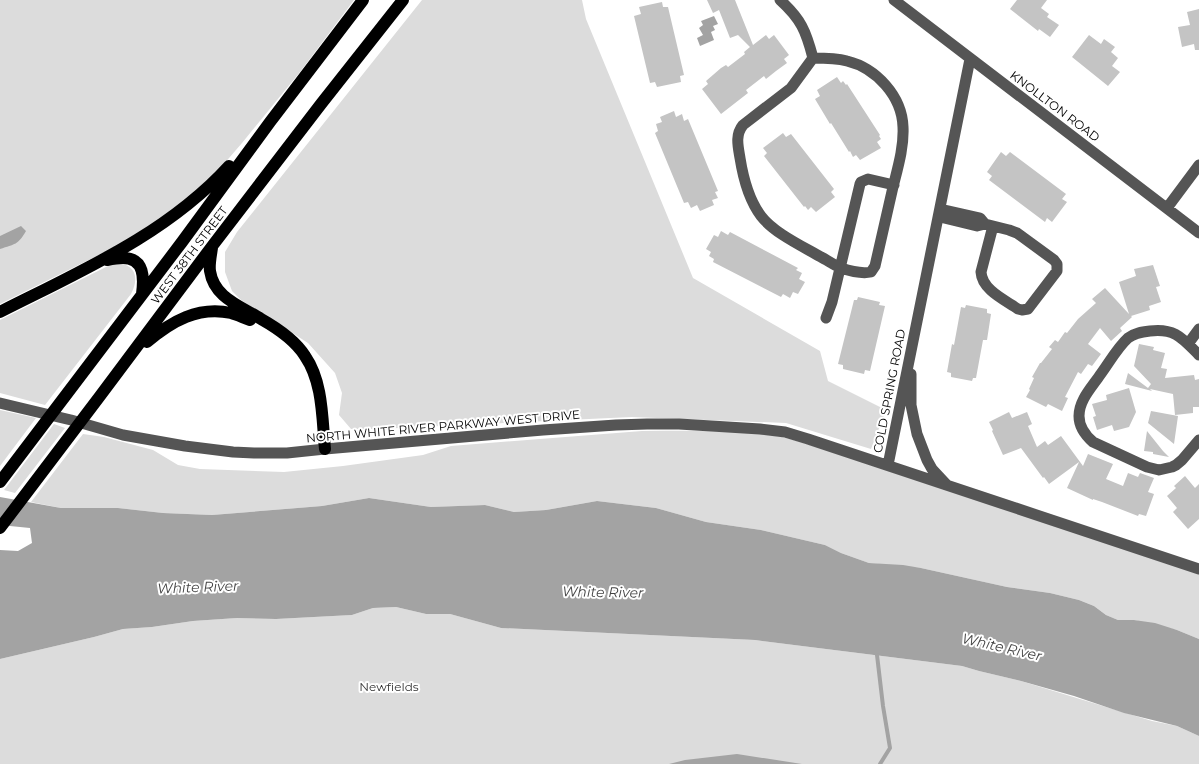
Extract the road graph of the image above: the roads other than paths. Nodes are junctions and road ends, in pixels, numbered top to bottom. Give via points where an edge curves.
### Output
1 (363, 0) edge
2 (403, 0) edge
3 (780, 0) edge
4 (895, 0) edge
5 (813, 58) junction
6 (970, 58) junction
7 (270, 122) junction
8 (1199, 165) edge
9 (894, 185) junction
10 (1166, 208) junction
11 (939, 213) junction
12 (989, 225) junction
13 (1199, 233) edge
14 (213, 246) junction
15 (102, 261) junction
16 (840, 267) junction
17 (142, 294) junction
18 (0, 312) edge
19 (826, 318) dead end
20 (1199, 329) edge
21 (288, 337) junction
22 (1188, 344) junction
23 (910, 353) junction
24 (132, 354) junction
25 (1199, 355) edge
26 (0, 403) edge
27 (1199, 440) edge
28 (325, 449) junction
29 (888, 465) junction
30 (0, 482) edge
31 (946, 485) junction
32 (0, 528) edge
33 (1199, 569) edge

1 - 7 main road, WEST 38TH STREET
2 - 14 main road, WEST 38TH STREET
3 - 5 street via 802,25
4 - 6 street, KNOLLTON ROAD
5 - 9 street via 839,59 862,66 892,94 903,128
5 - 16 street via 791,88 743,125 737,139 745,182 762,217 789,239
6 - 10 street, KNOLLTON ROAD
6 - 11 street, COLD SPRING ROAD
7 - 15 main road via 220,177 199,195 176,214
7 - 17 main road, WEST 38TH STREET
8 - 10 street
9 - 16 street via 868,180 861,182
9 - 16 street via 874,269 866,273
10 - 13 street, KNOLLTON ROAD
11 - 12 street via 980,218
11 - 23 street, COLD SPRING ROAD
12 - 12 street via 1022,236 1057,264 1057,271 1028,309 1018,309 987,287 982,278
14 - 21 main road via 209,270 216,288 236,305
14 - 24 main road, WEST 38TH STREET
15 - 17 main road via 124,258 135,262 143,274
15 - 18 main road
16 - 19 street
17 - 30 main road, WEST 38TH STREET
20 - 22 street
21 - 24 main road via 231,314 201,313 168,325
21 - 28 main road via 305,356 316,379
22 - 25 street
22 - 27 street via 1166,330 1133,335 1123,343 1084,398 1079,417 1086,436 1096,444 1151,469 1172,468
23 - 29 street, COLD SPRING ROAD
23 - 31 street via 911,405 917,434 929,464
24 - 32 main road, WEST 38TH STREET
26 - 28 street, NORTH WHITE RIVER PARKWAY WEST DRIVE via 123,435 185,446 254,453
28 - 29 street, NORTH WHITE RIVER PARKWAY WEST DRIVE via 598,426 678,424 785,432
29 - 31 street, COLD SPRING ROAD
31 - 33 street, COLD SPRING ROAD

